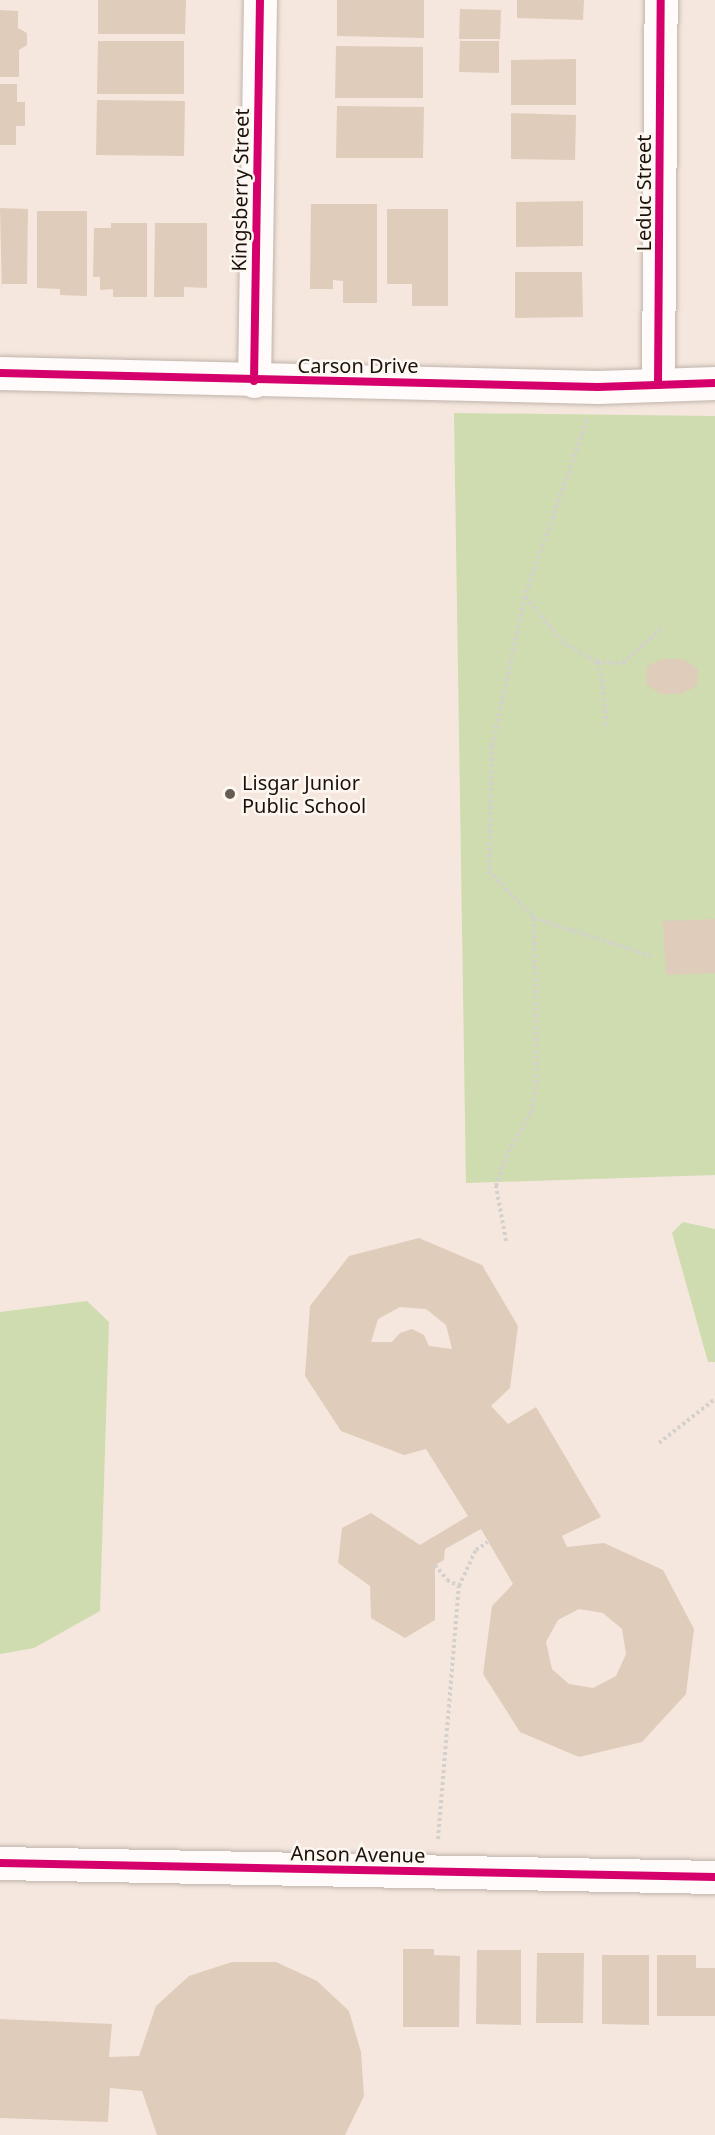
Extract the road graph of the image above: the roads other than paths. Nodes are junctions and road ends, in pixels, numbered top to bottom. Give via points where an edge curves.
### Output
1 (260, 0) edge
2 (661, 0) edge
3 (0, 373) edge
4 (254, 381) junction
5 (715, 383) edge
6 (658, 386) junction
7 (0, 1863) edge
8 (715, 1877) edge

1 - 4 street, Kingsberry Street
2 - 6 street, Leduc Street
3 - 4 street, Carson Drive
4 - 6 street, Carson Drive
5 - 6 street, Carson Drive
7 - 8 street, Anson Avenue

